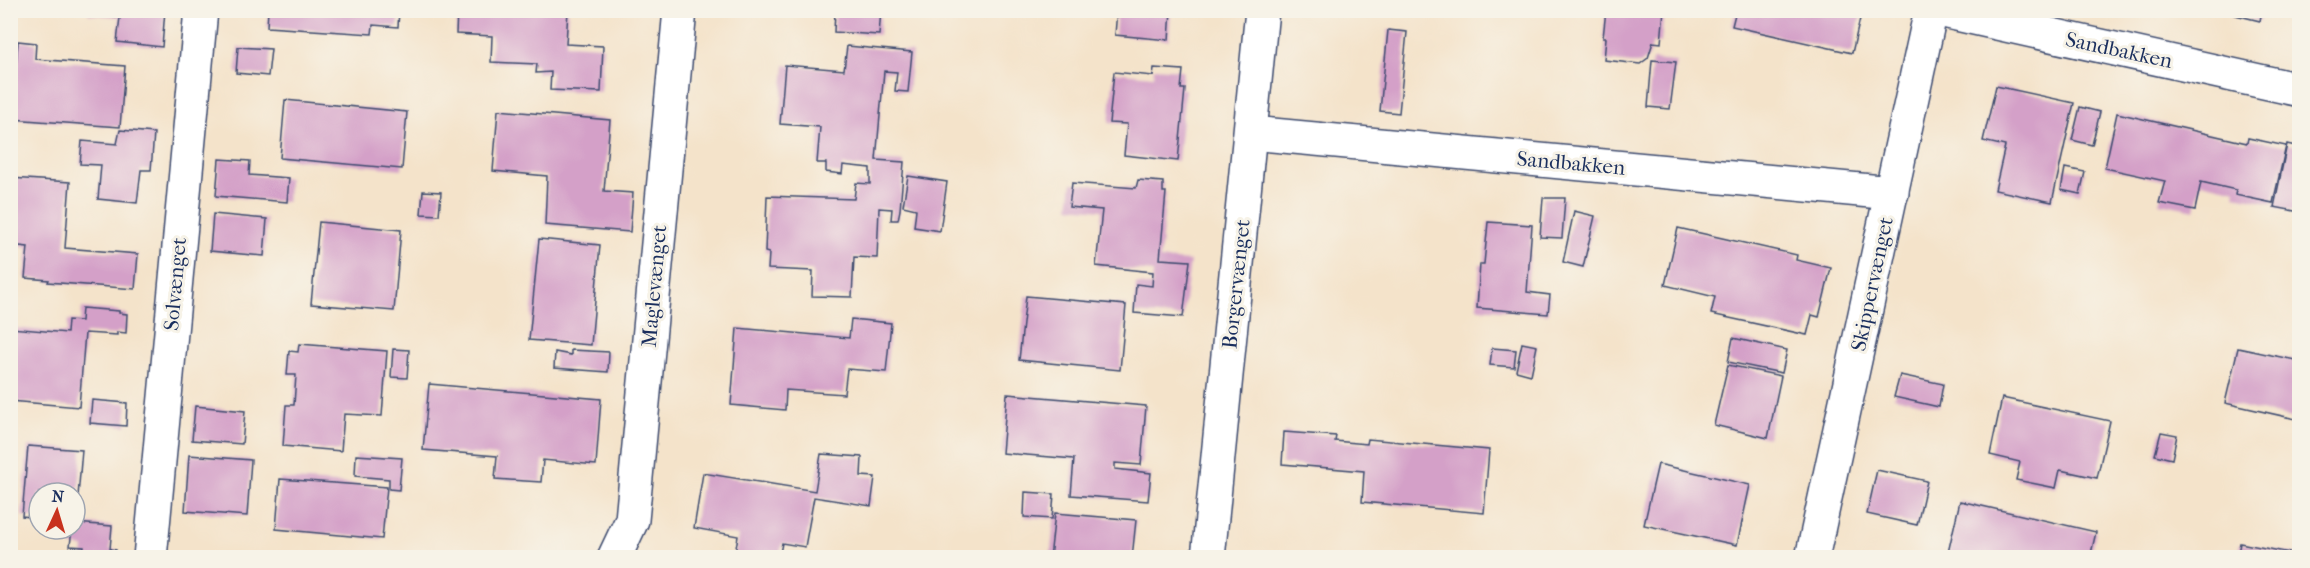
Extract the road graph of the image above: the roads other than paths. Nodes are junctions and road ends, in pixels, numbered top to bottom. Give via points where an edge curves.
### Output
1 (201, 10) edge
2 (680, 10) edge
3 (1262, 10) edge
4 (1931, 10) edge
5 (1938, 10) edge
6 (2300, 90) edge
7 (1251, 133) junction
8 (1892, 193) junction
9 (150, 558) edge
10 (614, 558) edge
11 (1208, 558) edge
12 (1812, 558) edge

1 - 9 street, Solvænget
2 - 10 street, Maglevænget via 632,520
3 - 7 street, Borgervænget
4 - 8 street, Skippervænget
5 - 6 street, Sandbakken
7 - 8 street, Sandbakken
7 - 11 street, Borgervænget
8 - 12 street, Skippervænget

